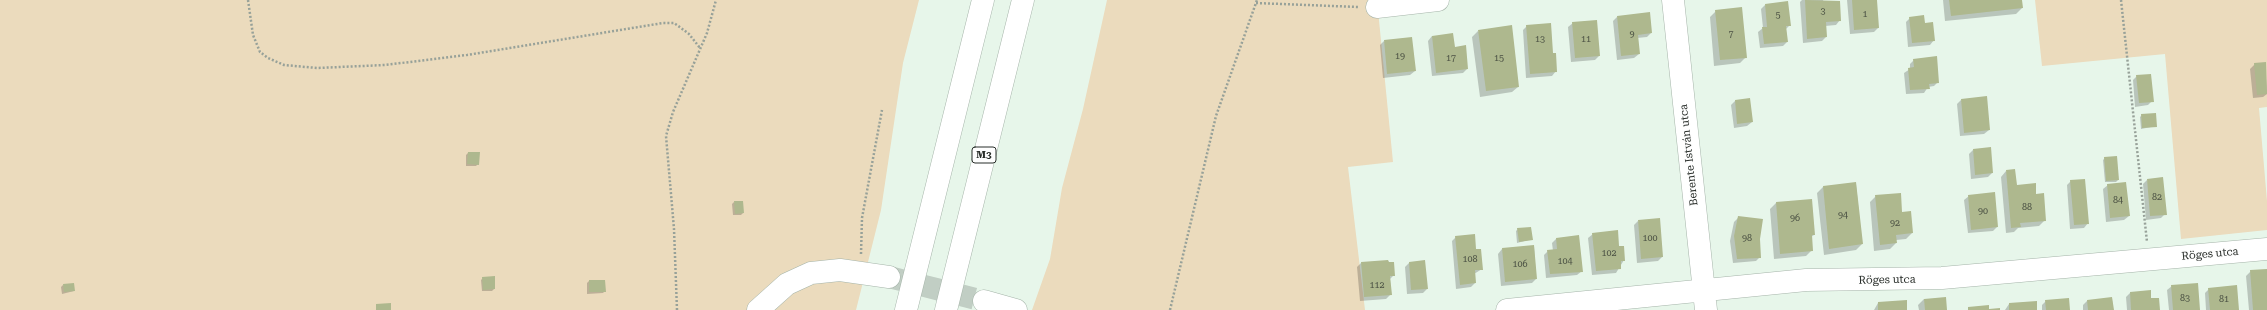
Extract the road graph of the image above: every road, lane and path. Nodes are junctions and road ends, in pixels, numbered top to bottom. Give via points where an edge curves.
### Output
1 (248, 0) edge
2 (716, 0) edge
3 (983, 0) edge
4 (1023, 0) edge
5 (1438, 0) edge
6 (1673, 0) edge
7 (2121, 0) edge
8 (1257, 1) edge
9 (1377, 6) joint
10 (700, 48) junction
11 (882, 110) dead end
12 (2267, 249) edge
13 (2149, 260) junction
14 (860, 272) junction
15 (889, 277) tunnel mouth
16 (1705, 300) edge
17 (984, 301) tunnel mouth
18 (677, 310) edge
19 (758, 310) edge
20 (906, 310) edge
21 (946, 310) edge
22 (1016, 310) edge
23 (1170, 310) edge
24 (1507, 310) edge

1 - 10 path via 253,35 260,52 284,65 318,68 385,65 467,55 663,23 674,23 690,34
2 - 10 path
3 - 20 main road
4 - 21 main road, M3
5 - 9 main road
6 - 16 main road, Berente István utca
7 - 13 path
8 - 9 path via 1314,6
8 - 23 path via 1214,122
10 - 18 path via 673,112 666,136 674,228
11 - 14 path via 862,218
12 - 13 main road, Röges utca
13 - 16 main road, Röges utca via 1942,278 1806,280
14 - 15 main road
14 - 19 main road via 840,270 811,273 787,284
16 - 24 main road, Röges utca
17 - 22 main road

